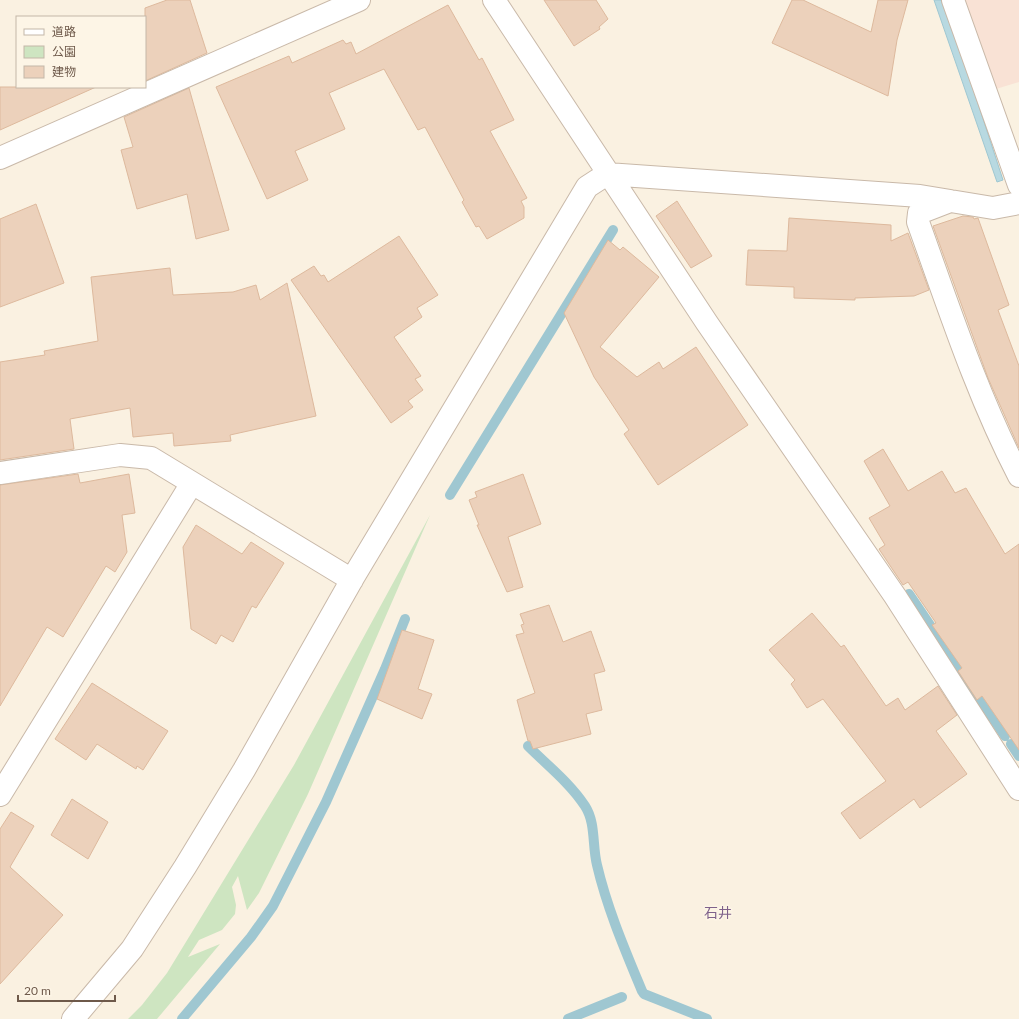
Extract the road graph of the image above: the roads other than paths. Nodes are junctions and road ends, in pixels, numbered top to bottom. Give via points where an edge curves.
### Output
1 (359, 0) edge
2 (494, 0) edge
3 (953, 0) edge
4 (0, 158) edge
5 (607, 174) junction
6 (1019, 185) edge
7 (950, 201) junction
8 (1019, 203) edge
9 (0, 473) edge
10 (1019, 476) edge
11 (192, 483) junction
12 (352, 580) junction
13 (1019, 788) edge
14 (0, 795) edge
15 (73, 1019) edge

1 - 4 street
2 - 5 street
3 - 6 street
5 - 7 street via 920,196
5 - 12 street via 587,187
5 - 13 street via 895,596
7 - 8 street via 993,208
7 - 10 street via 919,213 918,222 993,423
9 - 11 street via 120,455 151,458
11 - 12 street
11 - 14 street
12 - 15 street via 244,770 185,867 132,949

